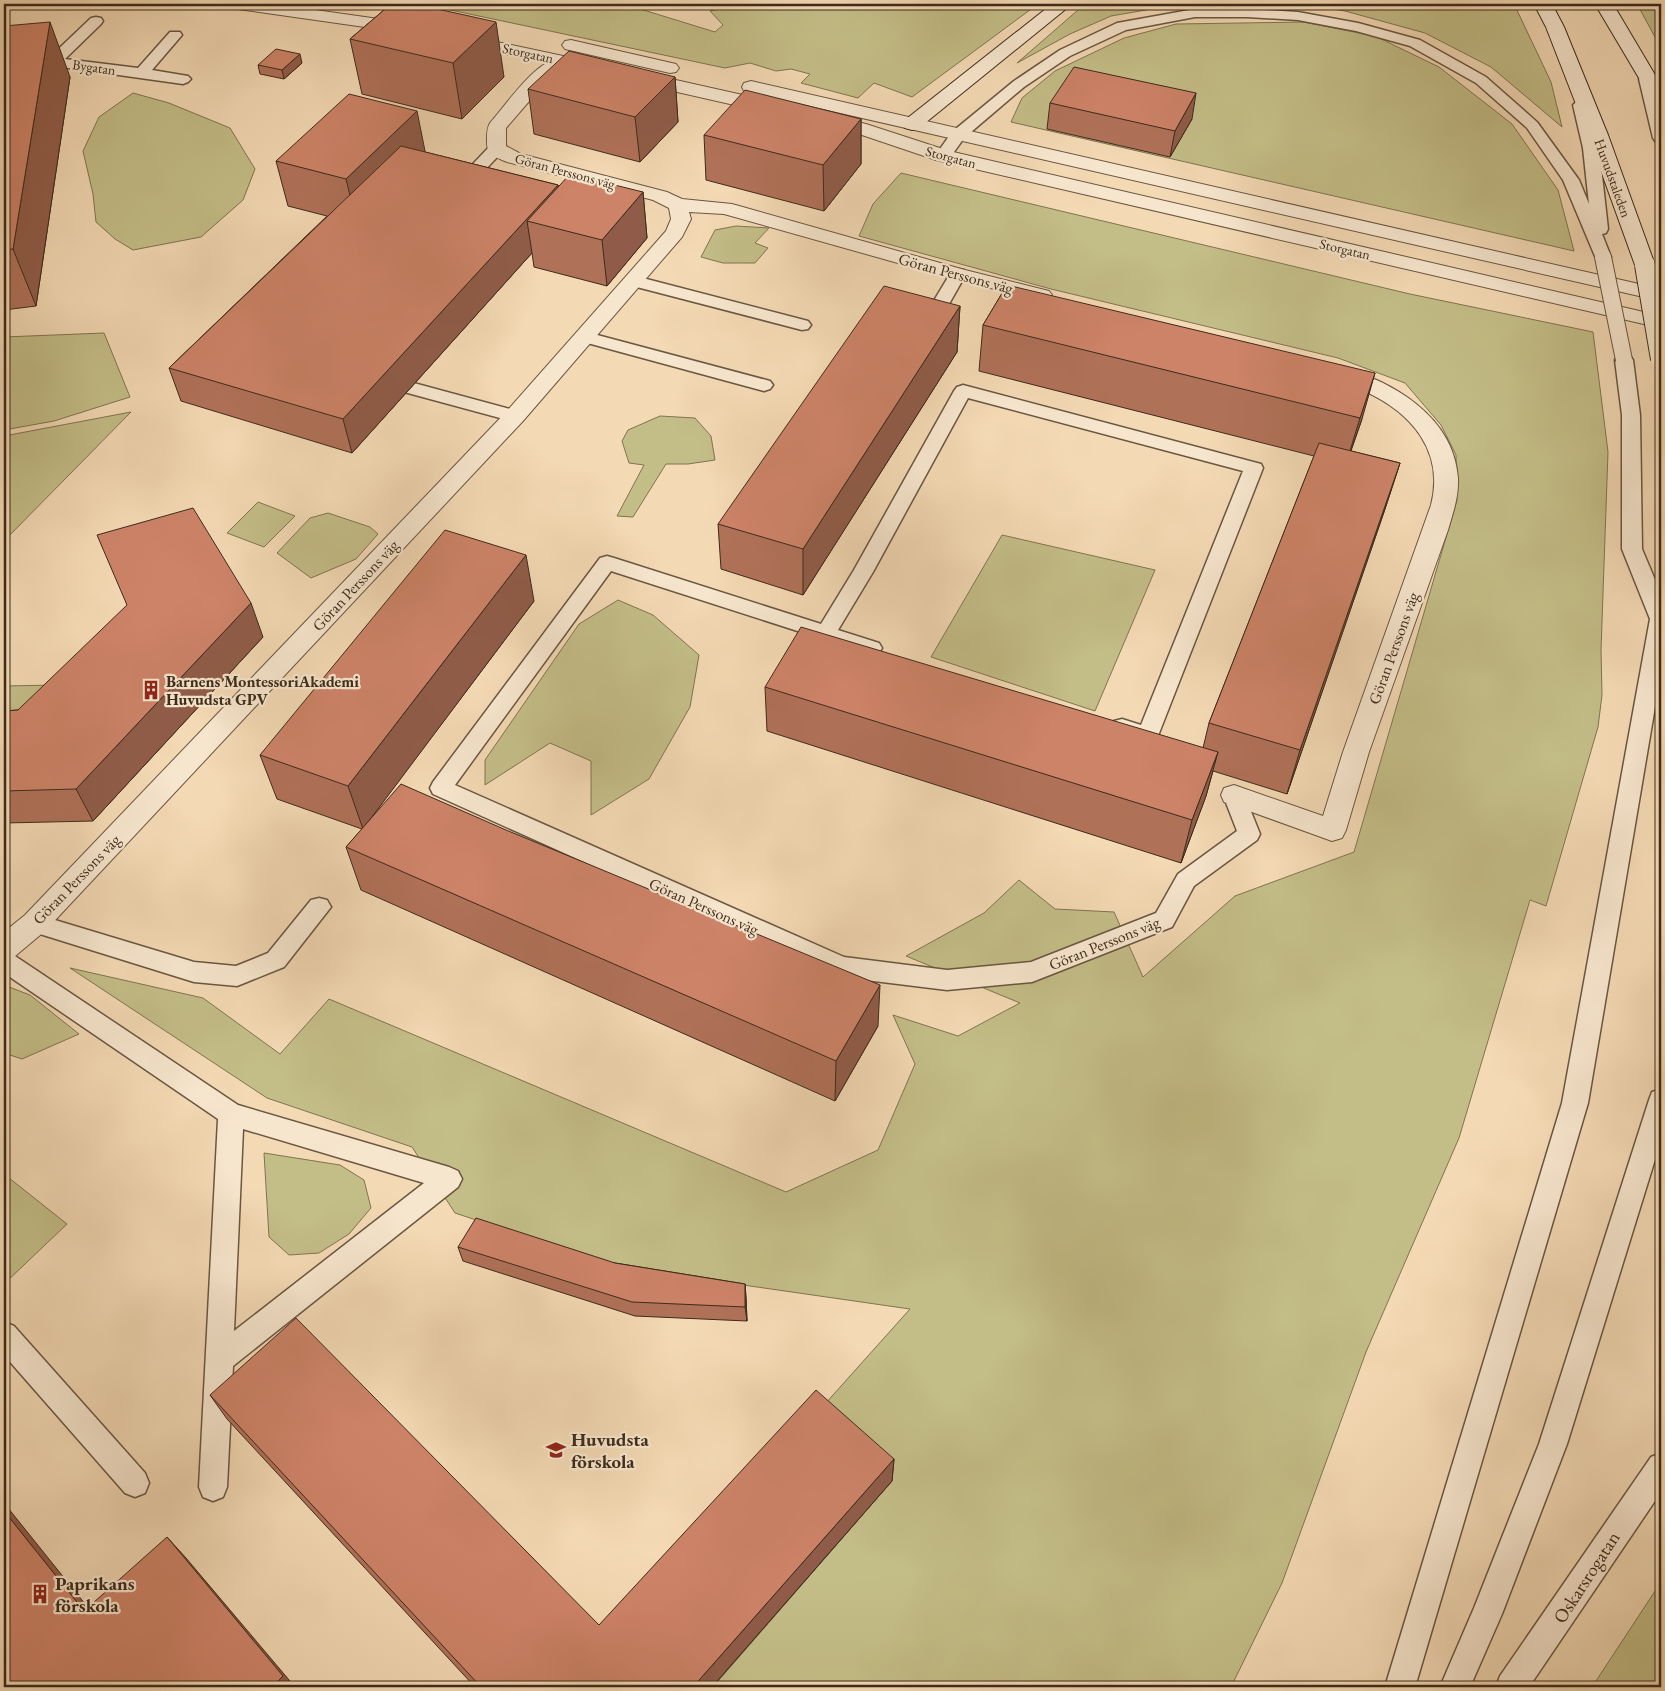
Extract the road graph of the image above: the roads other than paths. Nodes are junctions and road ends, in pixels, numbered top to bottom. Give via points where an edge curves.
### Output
1 (238, 4) edge
2 (354, 4) edge
3 (1063, 4) edge
4 (1543, 4) edge
5 (1604, 4) edge
6 (96, 21) dead end
7 (461, 22) edge
8 (175, 35) dead end
9 (441, 35) edge
10 (568, 53) junction
11 (4, 55) edge
12 (53, 62) junction
13 (141, 74) junction
14 (1575, 78) junction
15 (183, 79) dead end
16 (1647, 79) junction
17 (1661, 100) edge
18 (912, 124) junction
19 (958, 135) junction
20 (1661, 138) edge
21 (496, 149) junction
22 (943, 156) junction
23 (455, 191) edge
24 (678, 205) junction
25 (1603, 257) junction
26 (958, 274) junction
27 (635, 281) junction
28 (1661, 295) edge
29 (1062, 300) edge
30 (1661, 322) edge
31 (802, 325) dead end
32 (926, 330) edge
33 (586, 337) junction
34 (1661, 359) edge
35 (1321, 368) edge
36 (764, 385) dead end
37 (410, 388) edge
38 (515, 416) junction
39 (1660, 610) edge
40 (825, 634) junction
41 (892, 654) edge
42 (1101, 720) edge
43 (1234, 796) joint
44 (319, 907) dead end
45 (35, 923) junction
46 (4, 949) edge
47 (4, 961) edge
48 (1661, 1100) edge
49 (231, 1114) junction
50 (4, 1335) edge
51 (220, 1359) junction
52 (1661, 1467) edge
53 (135, 1483) dead end
54 (214, 1487) dead end
55 (1400, 1687) edge
56 (1455, 1687) edge
57 (1511, 1687) edge

1 - 2 street via 384,24 423,23
3 - 18 street
4 - 14 street, Huvudstaleden
5 - 16 street
6 - 12 lane
7 - 10 street, Storgatan
8 - 13 lane
9 - 10 street, Storgatan
10 - 18 street, Storgatan
10 - 21 street, Göran Perssons väg via 538,80 497,127
10 - 22 street, Storgatan via 859,128
11 - 12 lane, Bygatan
12 - 13 lane, Bygatan
13 - 15 lane, Bygatan
14 - 25 lane via 1591,148
14 - 34 street, Huvudstaleden, bridge via 1645,265
16 - 17 street
16 - 20 lane
18 - 19 street, Storgatan
19 - 22 lane
19 - 25 lane via 1007,93 1065,53 1122,26 1195,13 1298,16 1349,25 1415,43 1481,80 1532,125 1571,180
19 - 28 street, Storgatan
21 - 23 lane
21 - 24 street, Göran Perssons väg via 514,158 660,196
22 - 30 street, Storgatan
24 - 26 street, Göran Perssons väg via 725,208
24 - 27 street, Göran Perssons väg via 681,219 675,234
25 - 39 lane, bridge via 1624,360 1631,416 1632,549
26 - 29 street, Göran Perssons väg
26 - 32 lane
27 - 31 lane
27 - 33 street, Göran Perssons väg
33 - 36 lane
33 - 38 street, Göran Perssons väg
35 - 43 street, Göran Perssons väg via 1380,390 1413,412 1434,436 1446,463 1446,496 1332,830
37 - 38 lane
38 - 45 street, Göran Perssons väg
39 - 55 lane via 1574,1103
40 - 41 lane, Göran Perssons väg
40 - 42 lane via 962,391 1254,468 1148,735
40 - 43 lane, Göran Perssons väg via 607,563 441,788 841,967 948,980 1032,972 1164,920 1186,880 1249,834
44 - 45 lane via 276,960 237,976 194,972
45 - 46 street, Göran Perssons väg
47 - 49 lane
48 - 56 lane via 1553,1444
49 - 51 lane
49 - 51 lane via 449,1180
50 - 53 lane
51 - 54 lane
52 - 57 lane, Oskarsrogatan

